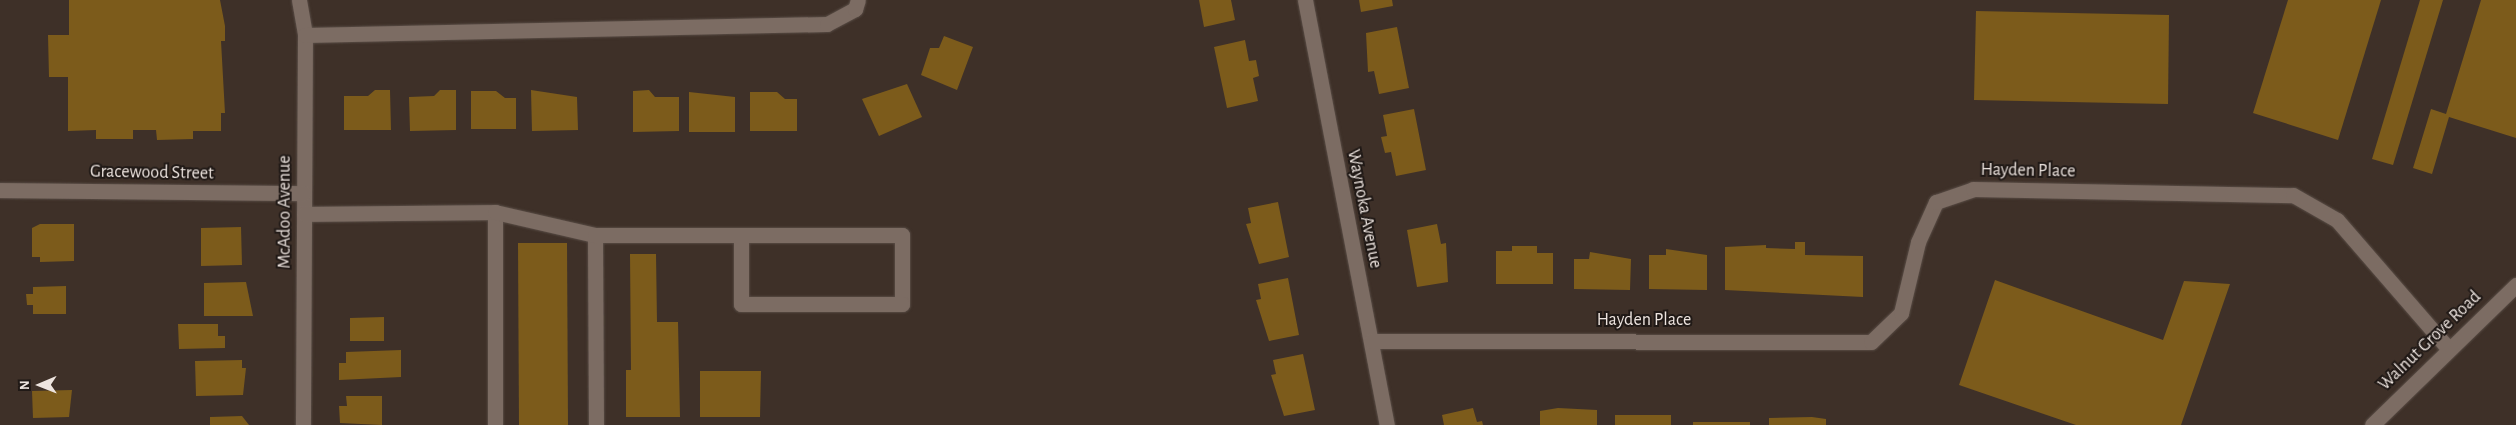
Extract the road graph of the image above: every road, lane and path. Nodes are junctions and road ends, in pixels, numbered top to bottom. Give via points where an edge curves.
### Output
1 (299, 0) edge
2 (1305, 0) edge
3 (857, 5) edge
4 (305, 35) junction
5 (0, 190) edge
6 (304, 193) junction
7 (496, 212) junction
8 (304, 214) junction
9 (595, 235) junction
10 (740, 237) junction
11 (2516, 285) edge
12 (1371, 341) junction
13 (2447, 347) junction
14 (303, 425) edge
15 (495, 425) edge
16 (596, 425) edge
17 (1387, 425) edge
18 (2372, 425) edge

1 - 4 street, McAdoo Avenue
2 - 12 street, Waynoka Avenue
3 - 4 street via 826,24
4 - 6 street, McAdoo Avenue
5 - 6 street, Gracewood Street
6 - 8 street, McAdoo Avenue
7 - 8 street
7 - 9 street
7 - 15 street
8 - 14 street, McAdoo Avenue
9 - 10 street
9 - 16 street
10 - 10 street via 741,304 902,304 902,235
11 - 13 street, Walnut Grove Road
12 - 13 street, Hayden Place via 1871,342 1901,313 1918,242 1936,202 1973,188 2294,195 2337,220
12 - 17 street, Waynoka Avenue
13 - 18 street, Walnut Grove Road

